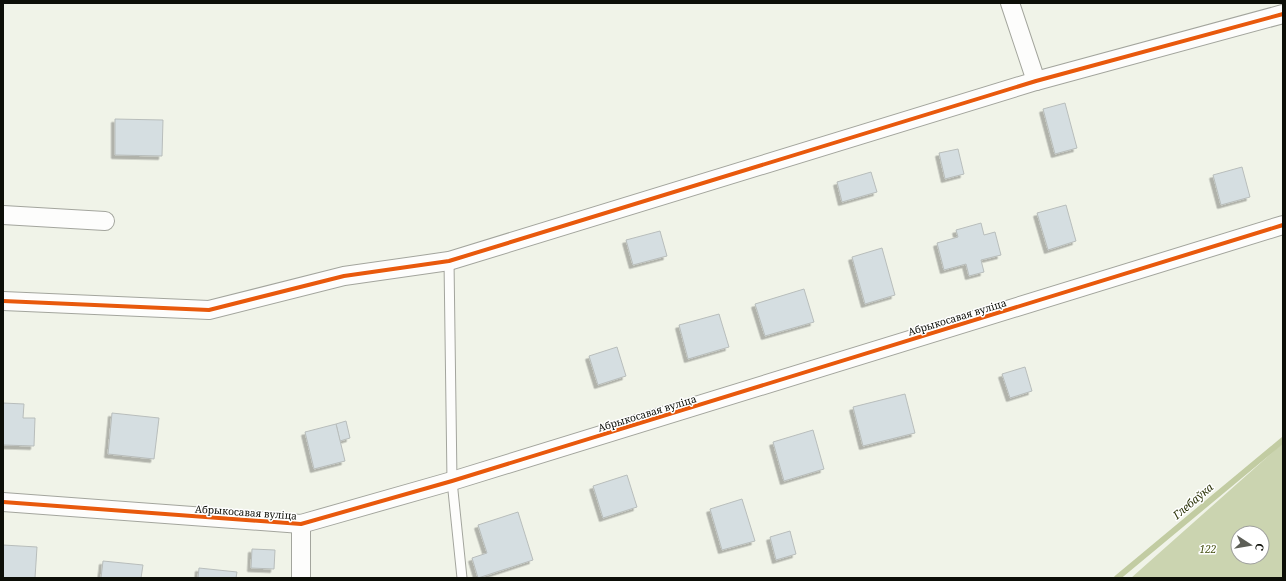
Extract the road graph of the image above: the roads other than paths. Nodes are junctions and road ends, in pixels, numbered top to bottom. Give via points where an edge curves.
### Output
1 (1010, 3) edge
2 (1283, 14) edge
3 (1036, 81) junction
4 (3, 215) edge
5 (105, 221) dead end
6 (1283, 225) edge
7 (449, 261) junction
8 (3, 301) edge
9 (452, 481) junction
10 (3, 502) edge
11 (301, 524) junction
12 (301, 578) edge
13 (462, 578) edge

1 - 3 street
2 - 3 street
3 - 7 street
4 - 5 street
6 - 9 street, Абрыкосавая вуліца
7 - 8 street via 344,276 209,310
7 - 9 lane
9 - 11 street, Абрыкосавая вуліца
9 - 13 lane
10 - 11 street, Абрыкосавая вуліца
11 - 12 street

